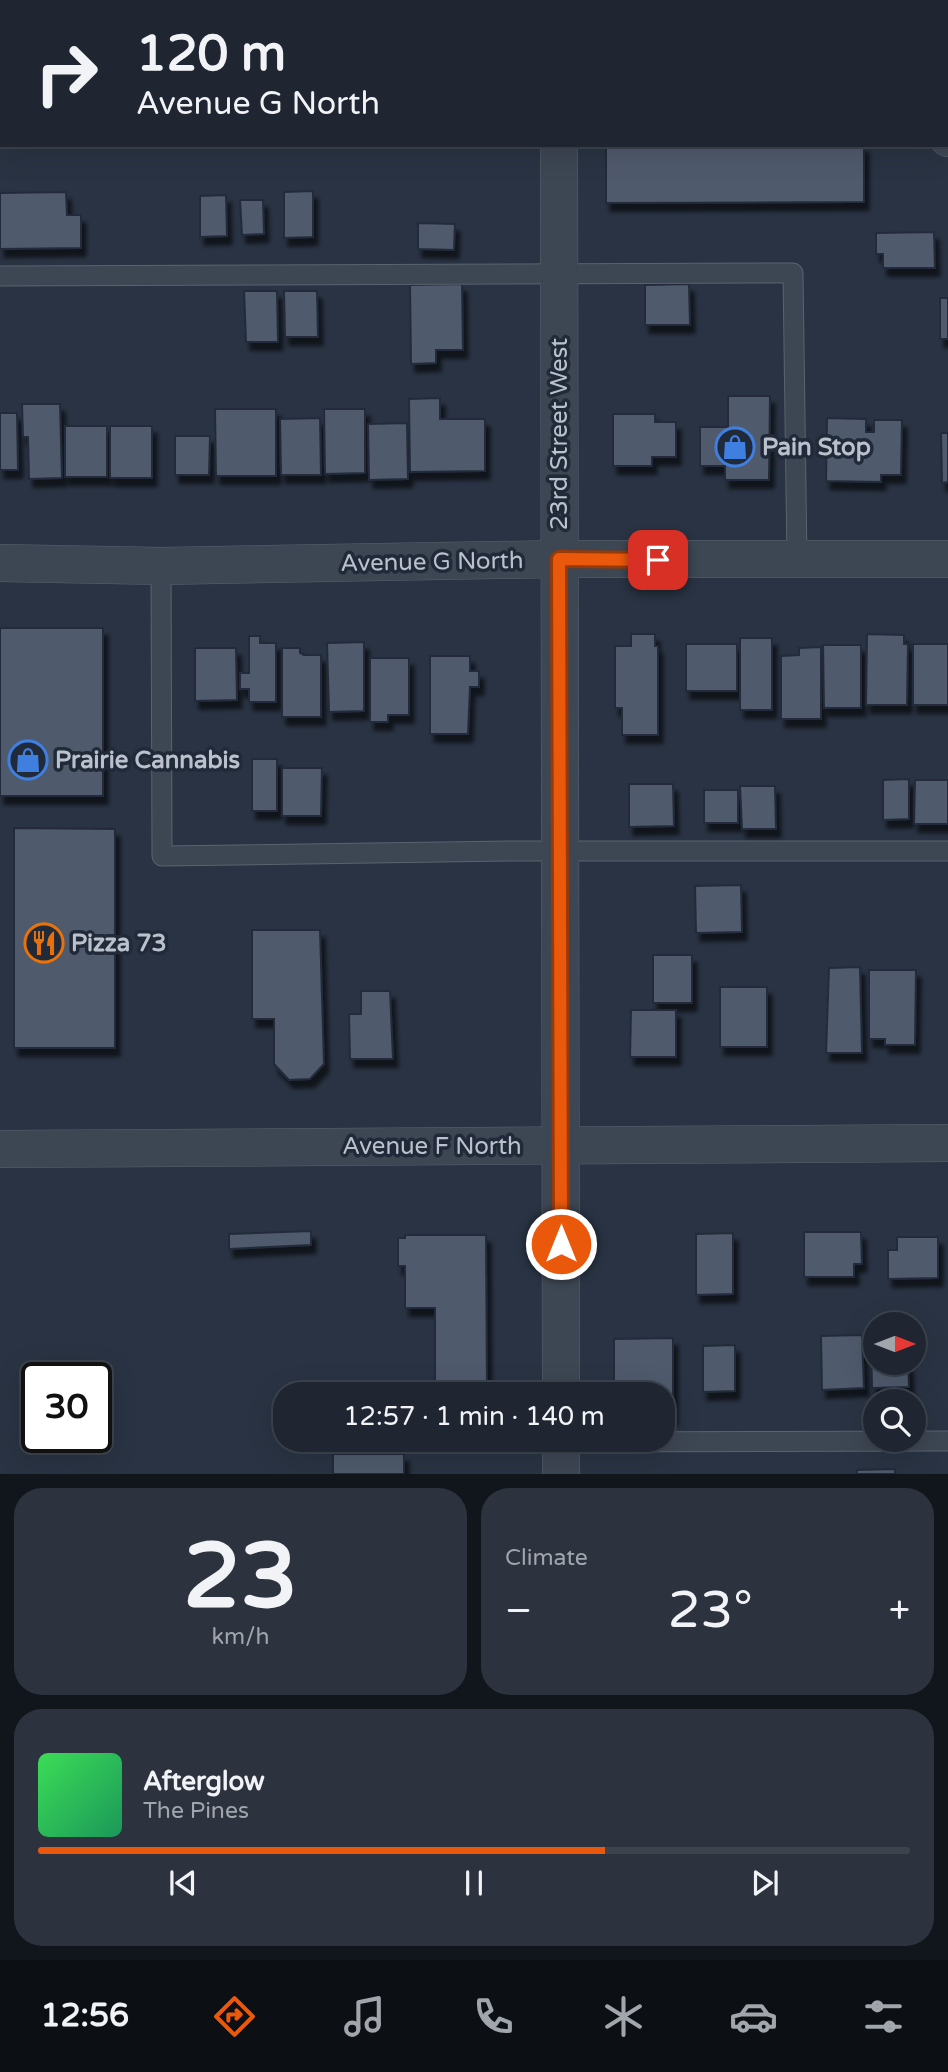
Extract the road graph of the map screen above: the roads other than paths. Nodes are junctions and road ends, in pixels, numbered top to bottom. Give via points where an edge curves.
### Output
1 (559, 147) edge
2 (559, 274) junction
3 (0, 276) edge
4 (559, 559) junction
5 (948, 559) edge
6 (797, 561) junction
7 (0, 563) edge
8 (161, 566) junction
9 (948, 851) edge
10 (560, 852) junction
11 (948, 1143) edge
12 (560, 1144) junction
13 (0, 1149) edge
14 (561, 1382) edge
15 (948, 1441) edge
16 (675, 1449) edge

1 - 2 street, 23rd Street West
2 - 3 lane
2 - 4 street, 23rd Street West
2 - 6 lane via 793,273
4 - 6 street, Avenue G North
4 - 8 street, Avenue G North
4 - 10 street, 23rd Street West
5 - 6 street, Avenue G North
7 - 8 street, Avenue G North
8 - 10 lane via 162,856
9 - 10 lane
10 - 12 street, 23rd Street West
11 - 12 street, Avenue F North
12 - 13 street, Avenue F North
12 - 14 street, 23rd Street West
15 - 16 lane

